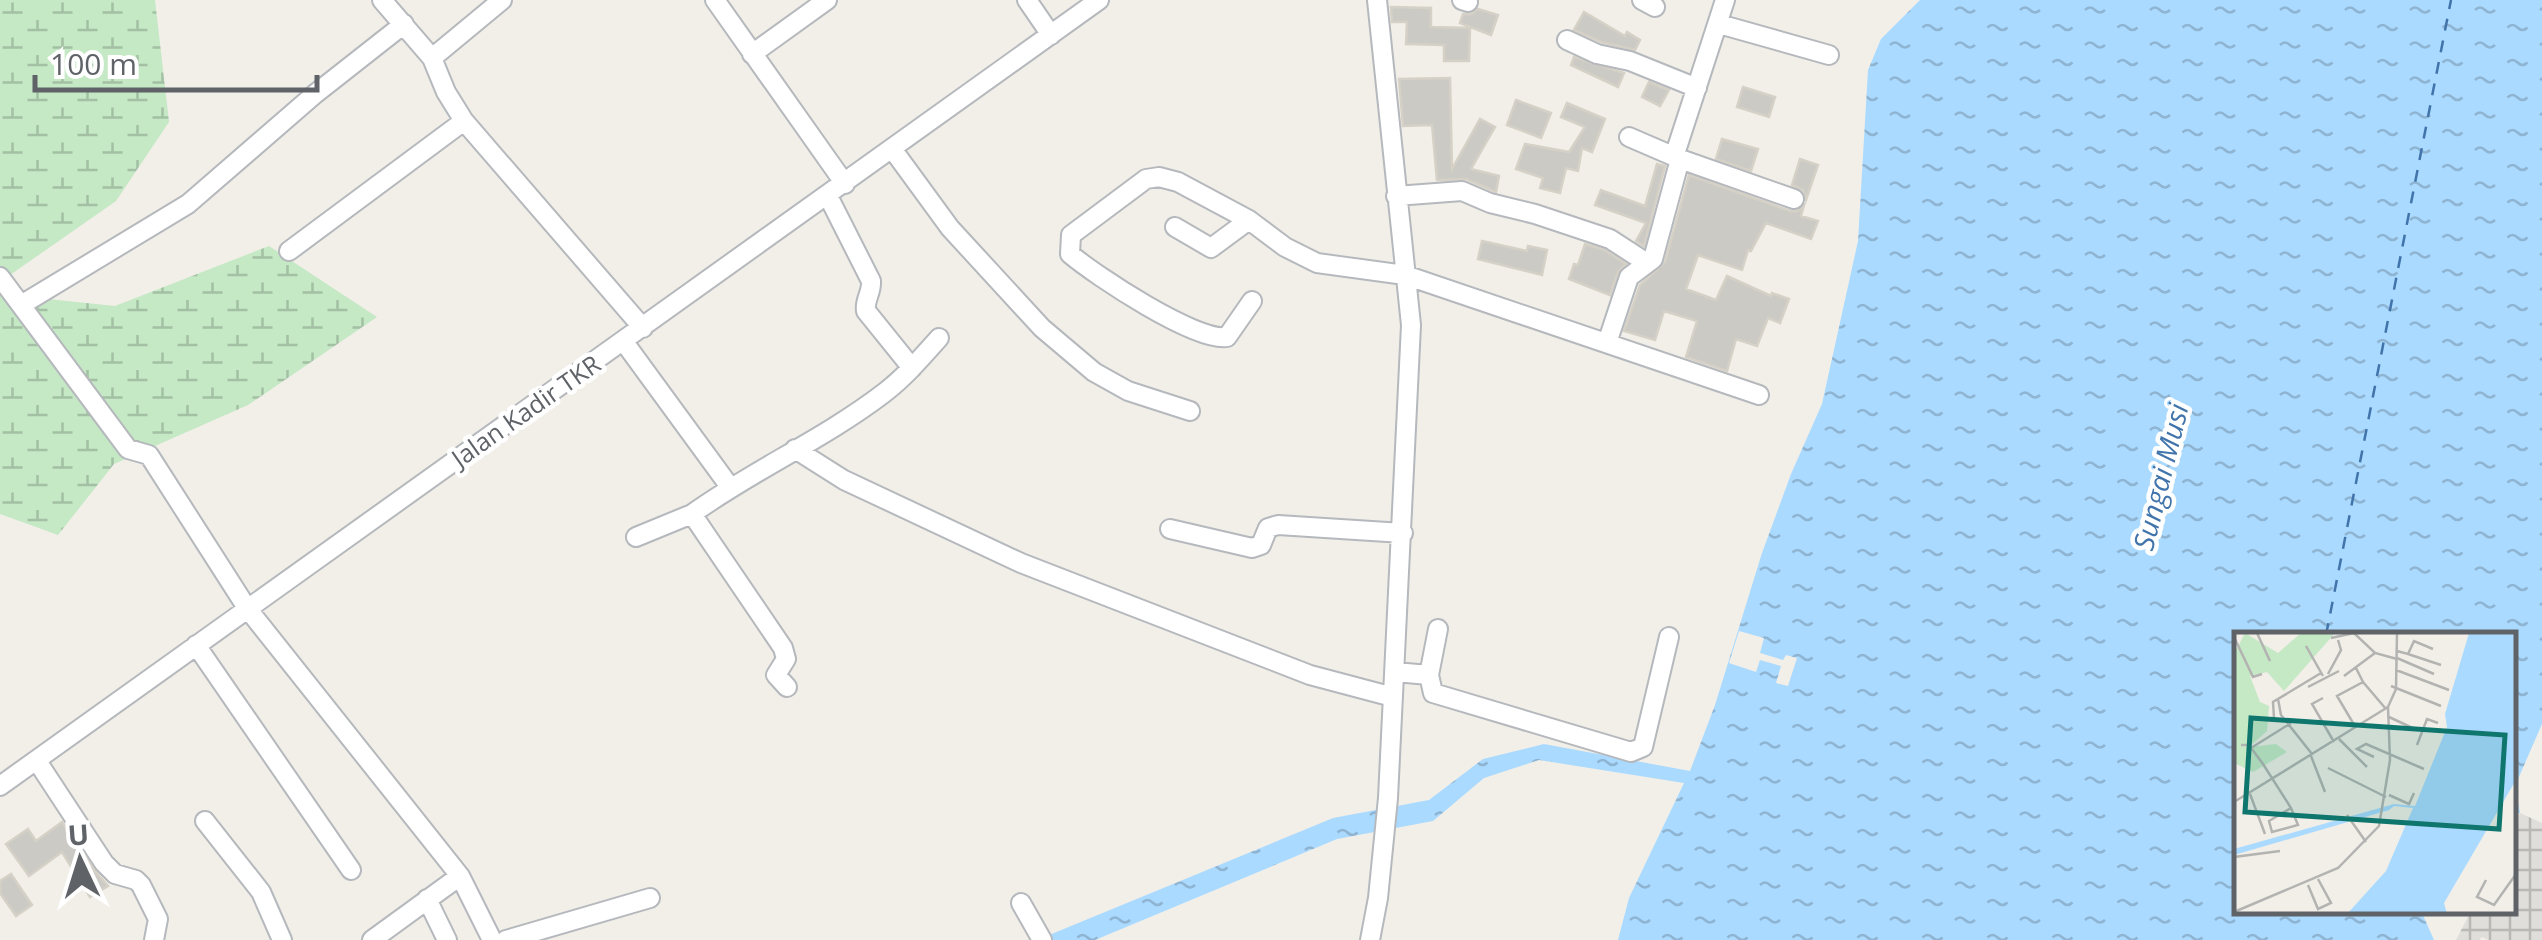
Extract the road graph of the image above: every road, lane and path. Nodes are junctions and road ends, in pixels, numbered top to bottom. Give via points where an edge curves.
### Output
1 (382, 0) edge
2 (502, 0) edge
3 (715, 0) edge
4 (827, 0) edge
5 (1026, 0) edge
6 (1099, 0) edge
7 (1378, 0) edge
8 (1725, 0) edge
9 (404, 24) junction
10 (1719, 24) junction
11 (1050, 34) junction
12 (1567, 40) dead end
13 (752, 54) junction
14 (1829, 55) dead end
15 (432, 58) junction
16 (1697, 88) junction
17 (464, 121) junction
18 (1629, 138) dead end
19 (894, 150) junction
20 (1677, 158) junction
21 (845, 184) junction
22 (828, 196) junction
23 (1396, 196) junction
24 (1794, 199) dead end
25 (1250, 220) junction
26 (1175, 227) dead end
27 (289, 251) dead end
28 (1648, 263) junction
29 (1405, 275) junction
30 (0, 278) edge
31 (1252, 301) dead end
32 (22, 306) junction
33 (643, 328) junction
34 (938, 338) dead end
35 (624, 342) junction
36 (1607, 343) junction
37 (912, 368) junction
38 (1760, 395) dead end
39 (1190, 410) dead end
40 (795, 449) junction
41 (730, 487) junction
42 (692, 514) junction
43 (1170, 528) dead end
44 (1402, 533) junction
45 (636, 538) dead end
46 (247, 608) junction
47 (1438, 630) dead end
48 (1669, 637) dead end
49 (196, 645) junction
50 (1395, 672) junction
51 (1429, 675) junction
52 (787, 687) dead end
53 (1393, 697) junction
54 (37, 761) junction
55 (0, 786) edge
56 (206, 820) dead end
57 (351, 870) dead end
58 (460, 876) junction
59 (650, 898) dead end
60 (427, 899) junction
61 (1022, 904) dead end
62 (1040, 936) edge
63 (154, 940) edge
64 (282, 940) edge
65 (372, 940) edge
66 (447, 940) edge
67 (492, 940) edge
68 (506, 940) edge
69 (1370, 940) edge

1 - 9 street
2 - 15 street
3 - 13 street
4 - 13 street
5 - 11 street
6 - 11 street, Jalan Kadir TKR
7 - 23 street
8 - 10 street
9 - 15 street
9 - 32 street via 188,204
10 - 14 street
10 - 16 street
11 - 19 street, Jalan Kadir TKR
12 - 16 street
13 - 21 street
15 - 17 street
16 - 20 street
17 - 27 street
17 - 33 street
18 - 20 street
19 - 21 street, Jalan Kadir TKR
19 - 39 street via 950,228 1042,328 1128,391
20 - 24 street
20 - 28 street
21 - 22 street, Jalan Kadir TKR
22 - 33 street, Jalan Kadir TKR
22 - 37 street via 871,282 866,312
23 - 28 street via 1462,191 1610,240
23 - 29 street
25 - 26 street via 1210,248
25 - 29 street via 1318,263
25 - 31 street via 1178,182 1146,179 1068,244 1083,265 1157,312 1215,337 1227,337
28 - 36 street via 1629,278
29 - 36 street
29 - 44 street via 1411,326
30 - 32 street
32 - 46 street via 128,448 149,455
33 - 35 street, Jalan Kadir TKR
34 - 37 street
35 - 41 street
35 - 46 street, Jalan Kadir TKR
36 - 38 street
37 - 40 street
40 - 41 street
40 - 53 street via 844,480 1021,563 1310,675
41 - 42 street
42 - 45 street
42 - 52 street via 783,648 786,659 776,675
43 - 44 street via 1252,548 1278,525
44 - 50 street
46 - 49 street, Jalan Kadir TKR
46 - 58 street
47 - 51 street
48 - 51 street via 1643,748 1631,752 1432,693
49 - 54 street, Jalan Kadir TKR
49 - 57 street
50 - 51 street
50 - 53 street
53 - 69 street via 1384,849
54 - 55 street, Jalan Kadir TKR
54 - 63 street via 104,863 141,885 158,919
56 - 64 street via 261,892
58 - 60 street
58 - 67 street
59 - 68 street
60 - 65 street
60 - 66 street
61 - 62 street

